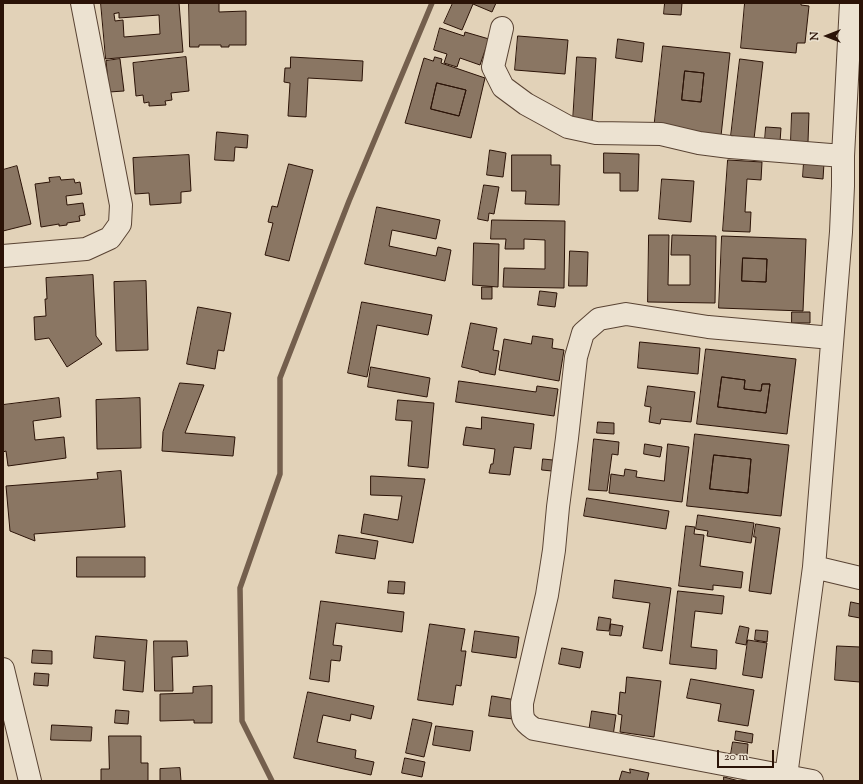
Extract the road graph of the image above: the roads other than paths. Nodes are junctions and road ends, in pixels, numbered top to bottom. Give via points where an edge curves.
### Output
1 (82, 3) edge
2 (851, 3) edge
3 (502, 28) dead end
4 (843, 156) junction
5 (851, 187) edge
6 (3, 256) edge
7 (832, 338) junction
8 (814, 567) junction
9 (860, 578) edge
10 (3, 669) edge
11 (785, 778) edge
12 (30, 781) edge
13 (812, 781) edge

1 - 6 street via 121,205 120,224 110,238 86,249
2 - 4 street
3 - 4 street via 493,67 503,87 526,104 568,127 596,133 661,134 699,144
4 - 5 street
5 - 7 street via 841,232
7 - 8 street
7 - 11 street via 708,327 626,314 599,320 583,333 576,358 547,595 522,703 522,714 526,723 534,729 678,755
8 - 9 street
8 - 11 street
10 - 12 street
11 - 13 street

